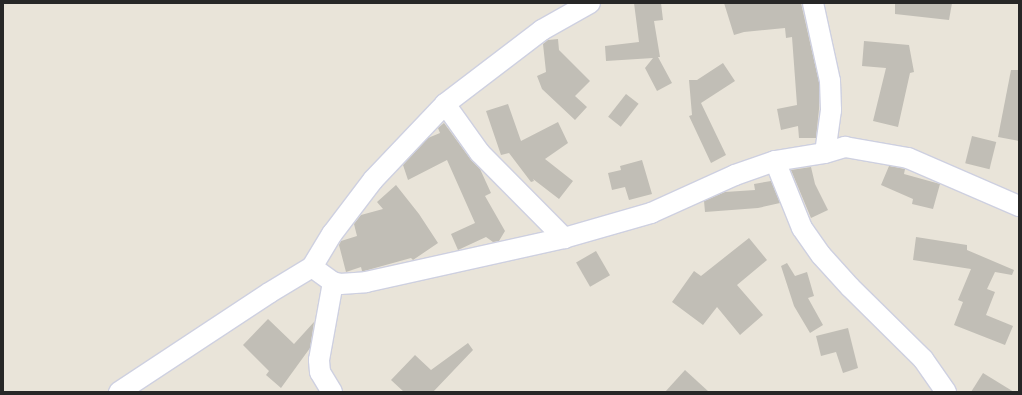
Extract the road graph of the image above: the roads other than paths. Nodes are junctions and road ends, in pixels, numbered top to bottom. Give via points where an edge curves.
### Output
1 (590, 3) edge
2 (813, 3) edge
3 (445, 104) junction
4 (825, 153) junction
5 (775, 161) junction
6 (1019, 206) edge
7 (564, 238) junction
8 (312, 267) junction
9 (333, 282) junction
10 (119, 392) edge
11 (332, 392) edge
12 (946, 392) edge

1 - 3 street via 542,30
2 - 4 street via 830,81 831,110
3 - 7 street via 480,153
3 - 8 street via 373,180 332,234
4 - 5 street
4 - 6 street via 845,146 908,158
5 - 7 street via 735,175 651,214
5 - 12 street via 802,228 821,256 923,359
7 - 9 street via 366,282
8 - 9 street
8 - 10 street
9 - 11 street via 319,360 320,372

